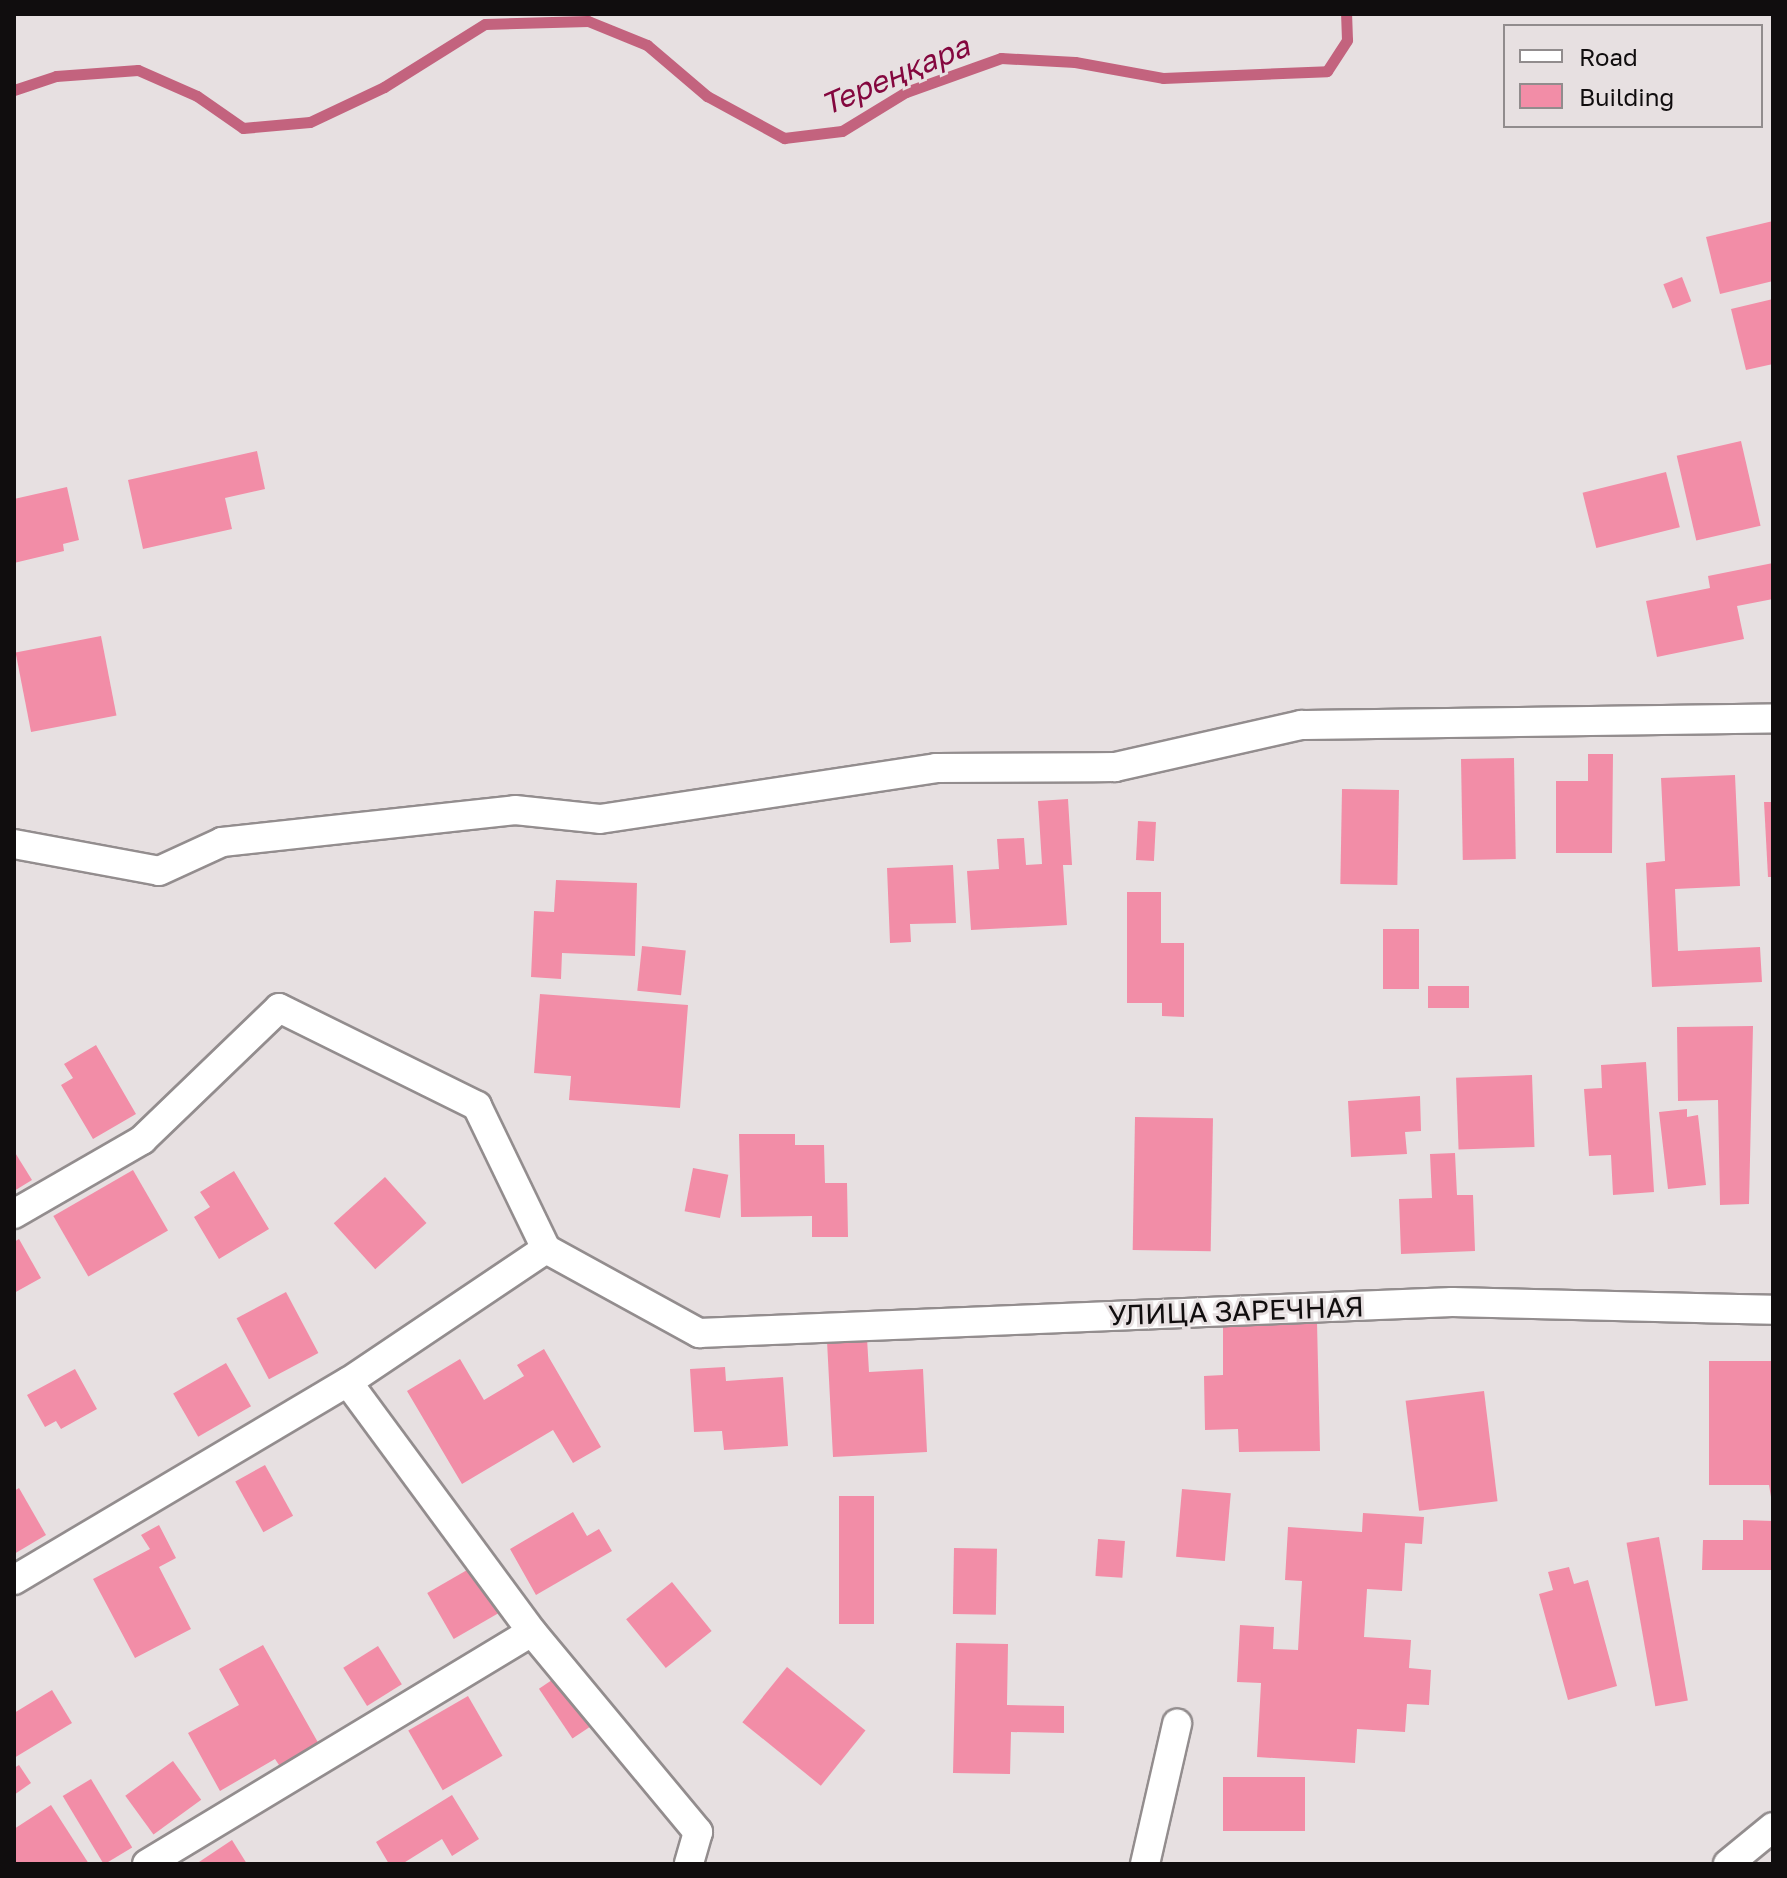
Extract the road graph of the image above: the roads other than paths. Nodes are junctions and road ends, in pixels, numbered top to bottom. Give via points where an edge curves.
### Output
1 (1773, 718) edge
2 (14, 844) edge
3 (14, 1214) edge
4 (546, 1249) junction
5 (1773, 1310) edge
6 (348, 1382) junction
7 (14, 1580) edge
8 (532, 1632) junction
9 (1177, 1724) dead end
10 (1773, 1827) edge
11 (147, 1864) edge
12 (689, 1864) edge
13 (1145, 1864) edge
14 (1728, 1864) edge

1 - 2 street via 1301,725 1115,767 936,768 600,819 515,810 222,842 159,871
3 - 4 street via 142,1140 279,1008 477,1106
4 - 5 street, УЛИЦА ЗАРЕЧНАЯ via 699,1333 1452,1302
4 - 6 street
6 - 7 street
6 - 8 street
8 - 11 street
8 - 12 street via 698,1832
9 - 13 street
10 - 14 street

